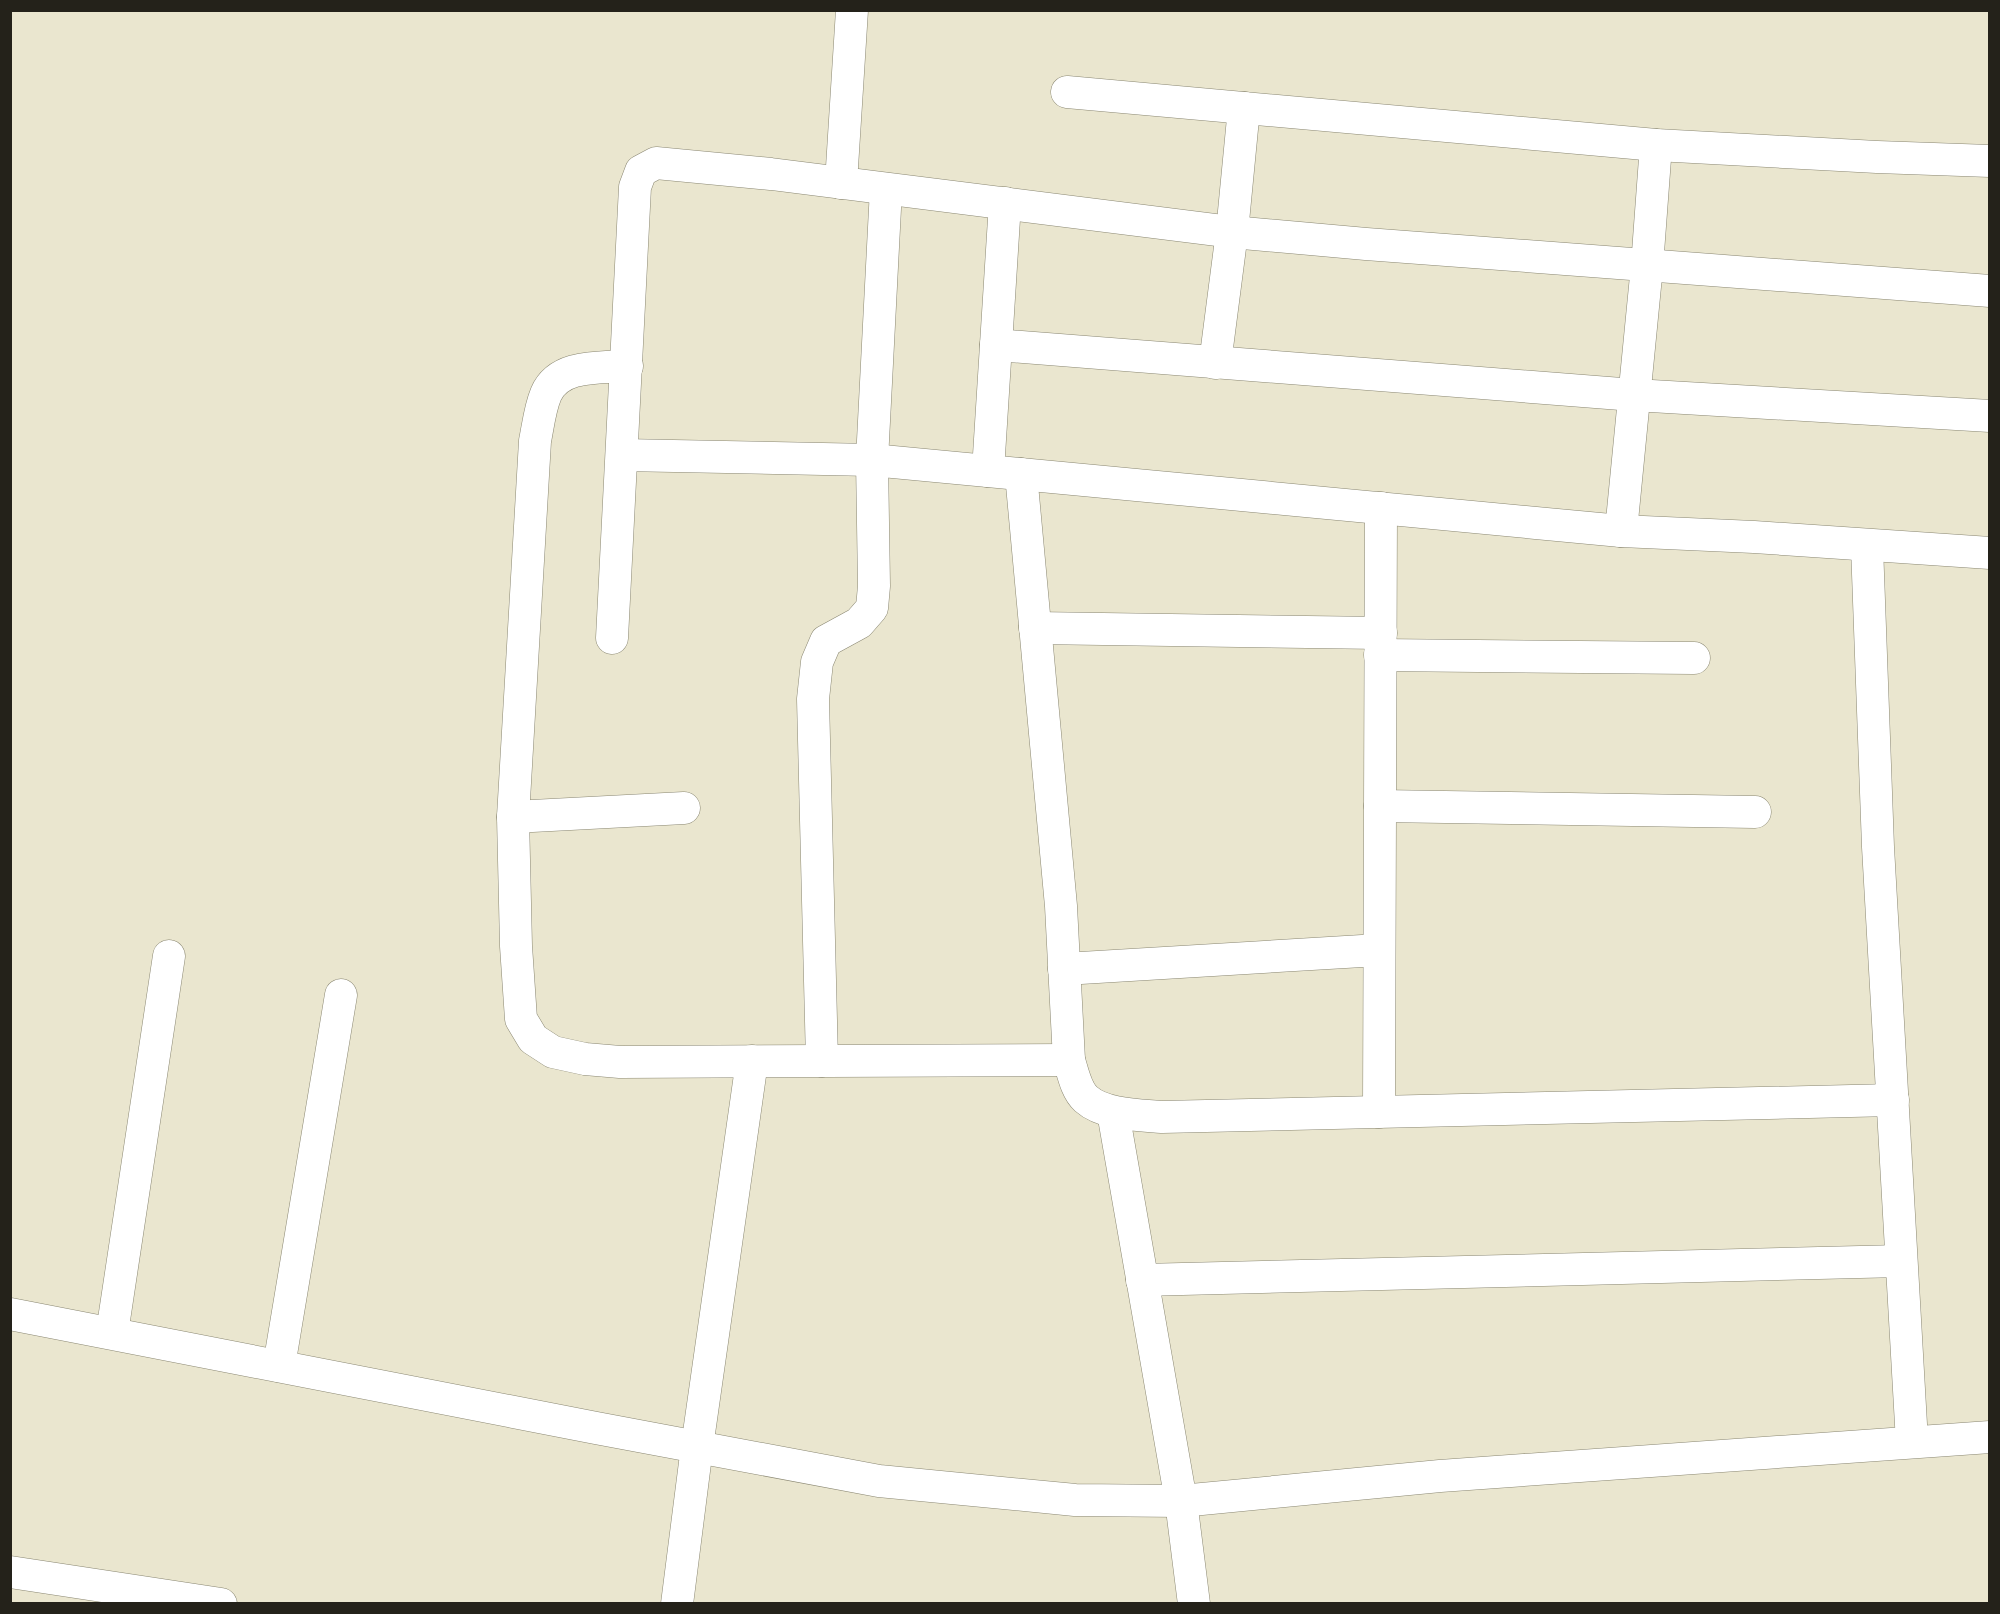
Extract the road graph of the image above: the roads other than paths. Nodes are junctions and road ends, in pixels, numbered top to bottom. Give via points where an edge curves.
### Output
1 (852, 10) edge
2 (1067, 92) dead end
3 (1244, 108) junction
4 (1656, 145) junction
5 (1989, 161) edge
6 (842, 183) junction
7 (886, 189) junction
8 (1005, 204) junction
9 (1232, 232) junction
10 (1647, 266) junction
11 (1989, 291) edge
12 (996, 345) junction
13 (1215, 363) junction
14 (627, 366) junction
15 (1634, 395) junction
16 (1989, 416) edge
17 (622, 455) junction
18 (872, 460) junction
19 (988, 471) junction
20 (1021, 474) junction
21 (1381, 508) junction
22 (1621, 531) junction
23 (1867, 546) junction
24 (1989, 554) edge
25 (1035, 628) junction
26 (612, 638) dead end
27 (1381, 644) junction
28 (1694, 658) dead end
29 (1380, 806) junction
30 (684, 808) dead end
31 (1755, 812) dead end
32 (513, 817) junction
33 (1379, 950) junction
34 (170, 956) dead end
35 (1064, 969) junction
36 (341, 995) dead end
37 (1069, 1060) junction
38 (752, 1061) junction
39 (822, 1061) junction
40 (1893, 1100) junction
41 (1113, 1112) junction
42 (1379, 1112) junction
43 (1901, 1261) junction
44 (1142, 1280) junction
45 (10, 1314) edge
46 (112, 1333) junction
47 (279, 1366) junction
48 (1989, 1437) edge
49 (1912, 1442) junction
50 (698, 1447) junction
51 (1181, 1501) junction
52 (10, 1572) edge
53 (221, 1604) edge
54 (677, 1604) edge
55 (1194, 1604) edge

1 - 6 street
2 - 3 street
3 - 4 street
3 - 9 street
4 - 5 street
4 - 10 street
6 - 7 street
6 - 14 street via 656,163 641,171 635,187
7 - 8 street
7 - 18 street
8 - 9 street
8 - 12 street
9 - 10 street
9 - 13 street
10 - 11 street
10 - 15 street
12 - 13 street
12 - 19 street
13 - 15 street
14 - 17 street
14 - 32 street via 578,369 555,379 546,394 535,441
15 - 16 street
15 - 22 street
17 - 18 street
17 - 26 street
18 - 19 street
18 - 39 street via 872,608 859,623 825,641 817,662 813,699
19 - 20 street
20 - 21 street
20 - 25 street
21 - 22 street
21 - 27 street
22 - 23 street
23 - 24 street
23 - 40 street via 1878,847
25 - 27 street
25 - 35 street
27 - 28 street
27 - 29 street
29 - 31 street
29 - 33 street
30 - 32 street
32 - 38 street via 518,986 521,1019 533,1039 553,1052 585,1059
33 - 35 street
33 - 42 street
34 - 46 street
35 - 37 street
36 - 47 street
37 - 39 street
37 - 41 street via 1085,1099
38 - 39 street
38 - 50 street
40 - 42 street
40 - 43 street
41 - 42 street via 1162,1117
41 - 44 street
43 - 44 street
43 - 49 street
44 - 51 street
45 - 46 street
46 - 47 street
47 - 50 street
48 - 49 street
49 - 51 street via 1440,1476
50 - 51 street via 879,1481 1075,1500
50 - 54 street
51 - 55 street
52 - 53 street

